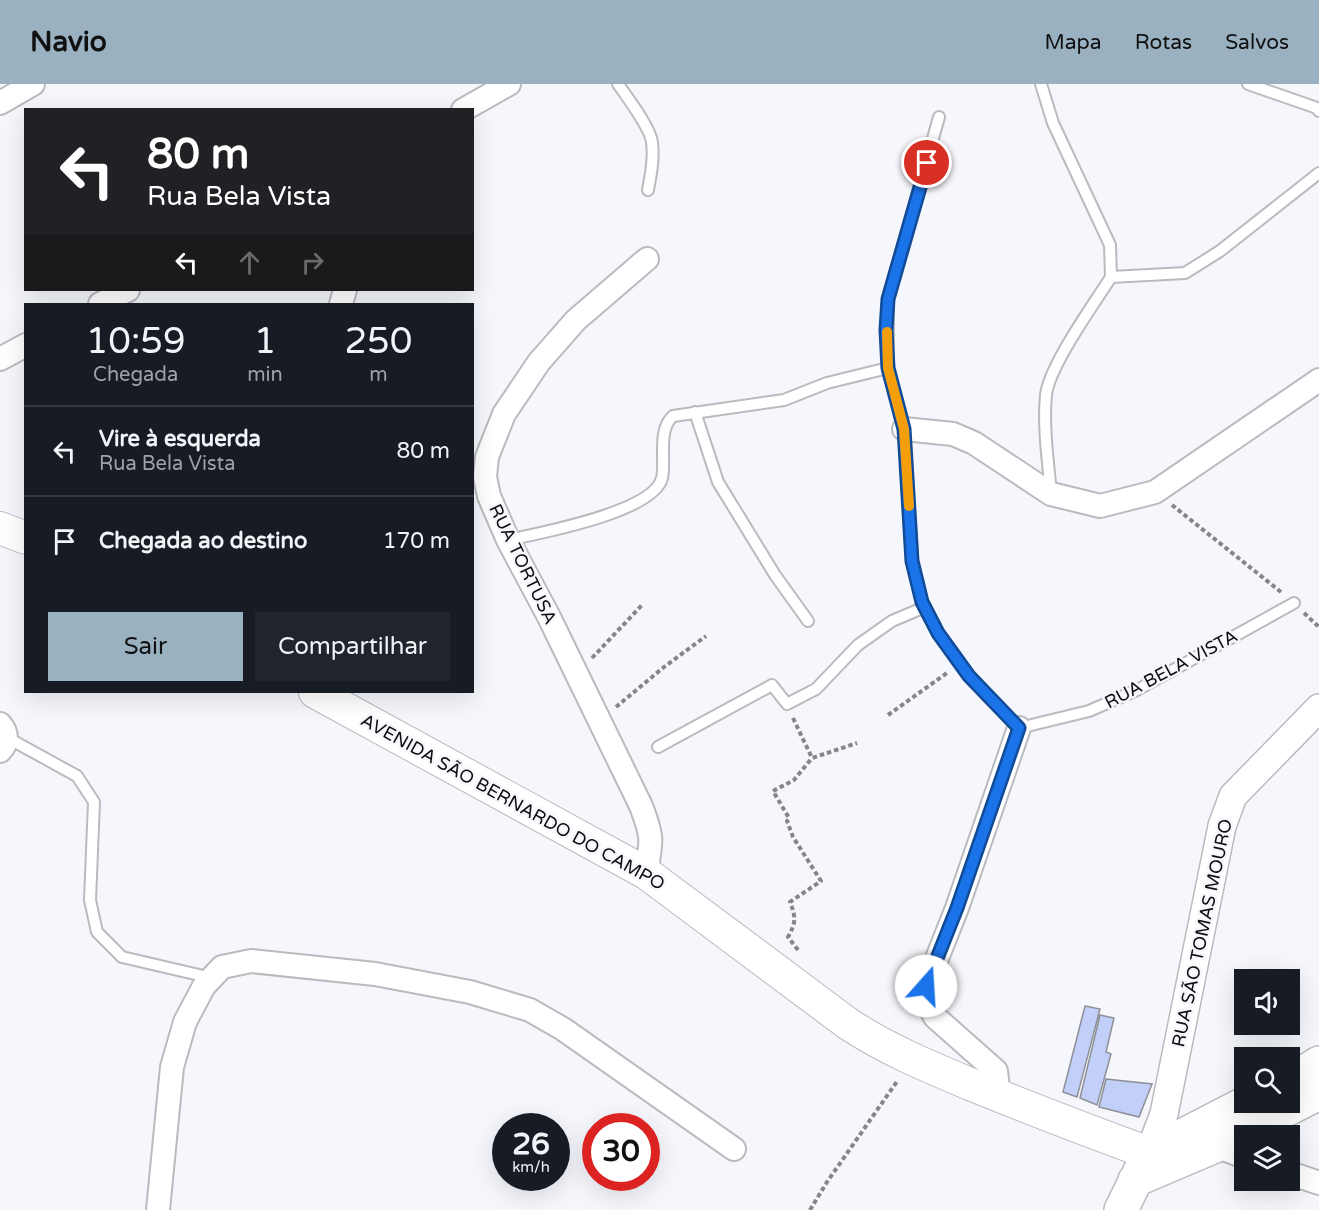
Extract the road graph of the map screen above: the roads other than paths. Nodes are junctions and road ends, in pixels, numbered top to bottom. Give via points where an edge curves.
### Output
1 (33, 84) edge
2 (510, 84) edge
3 (618, 84) edge
4 (1041, 84) edge
5 (1248, 84) edge
6 (0, 103) edge
7 (467, 108) edge
8 (1319, 111) edge
9 (939, 117) dead end
10 (1319, 173) edge
11 (648, 190) dead end
12 (647, 260) dead end
13 (1111, 277) junction
14 (126, 291) edge
15 (102, 303) edge
16 (24, 346) edge
17 (0, 359) edge
18 (888, 368) junction
19 (1319, 381) edge
20 (695, 412) junction
21 (904, 429) junction
22 (1051, 494) junction
23 (0, 528) edge
24 (24, 537) edge
25 (508, 540) junction
26 (1294, 603) road end
27 (925, 608) junction
28 (808, 621) dead end
29 (317, 693) edge
30 (1319, 708) edge
31 (1019, 728) junction
32 (2, 737) edge
33 (658, 747) dead end
34 (646, 873) junction
35 (212, 978) junction
36 (1319, 1063) edge
37 (1300, 1075) edge
38 (1319, 1093) edge
39 (999, 1096) junction
40 (1234, 1111) edge
41 (734, 1149) dead end
42 (1230, 1152) edge
43 (1142, 1167) junction
44 (1300, 1176) edge
45 (1319, 1183) edge
46 (158, 1210) edge
47 (1121, 1210) edge

1 - 6 street
2 - 7 street
3 - 11 lane via 652,139 653,165
4 - 13 lane via 1053,123 1110,245
5 - 8 lane
9 - 18 lane via 888,299
10 - 13 lane via 1220,251 1185,273
12 - 25 street, RUA TORTUSA via 576,320 539,362 504,414 487,456 485,477
13 - 22 lane via 1058,362 1046,393
14 - 15 street
16 - 17 street
18 - 20 lane via 827,383 784,400
18 - 21 lane
19 - 22 street via 1155,492 1100,506
20 - 25 lane via 669,420 662,479 650,496 574,525
20 - 28 lane via 718,482
21 - 22 street via 953,434 974,443
21 - 27 lane via 912,561
23 - 24 main road
25 - 34 street, RUA TORTUSA via 641,806 652,841
26 - 31 lane, RUA BELA VISTA via 1137,690 1089,711
27 - 31 lane via 969,676
27 - 33 lane via 892,621 858,645 816,689 786,704 772,685
29 - 34 main road, AVENIDA SÃO BERNARDO DO CAMPO
30 - 43 street, RUA SÃO TOMAS MOURO via 1233,796 1222,826 1164,1114
31 - 39 street via 926,993 935,1017 996,1071
32 - 35 lane via 77,776 94,801 90,900 97,932 122,957
34 - 39 main road, AVENIDA SÃO BERNARDO DO CAMPO via 876,1042
35 - 41 street via 222,968 251,961 375,975 470,992 530,1010
35 - 46 street via 185,1022 172,1067
36 - 37 main road
38 - 42 main road
39 - 43 main road, AVENIDA SÃO BERNARDO DO CAMPO
40 - 43 main road
42 - 43 main road
43 - 47 main road
44 - 45 street

